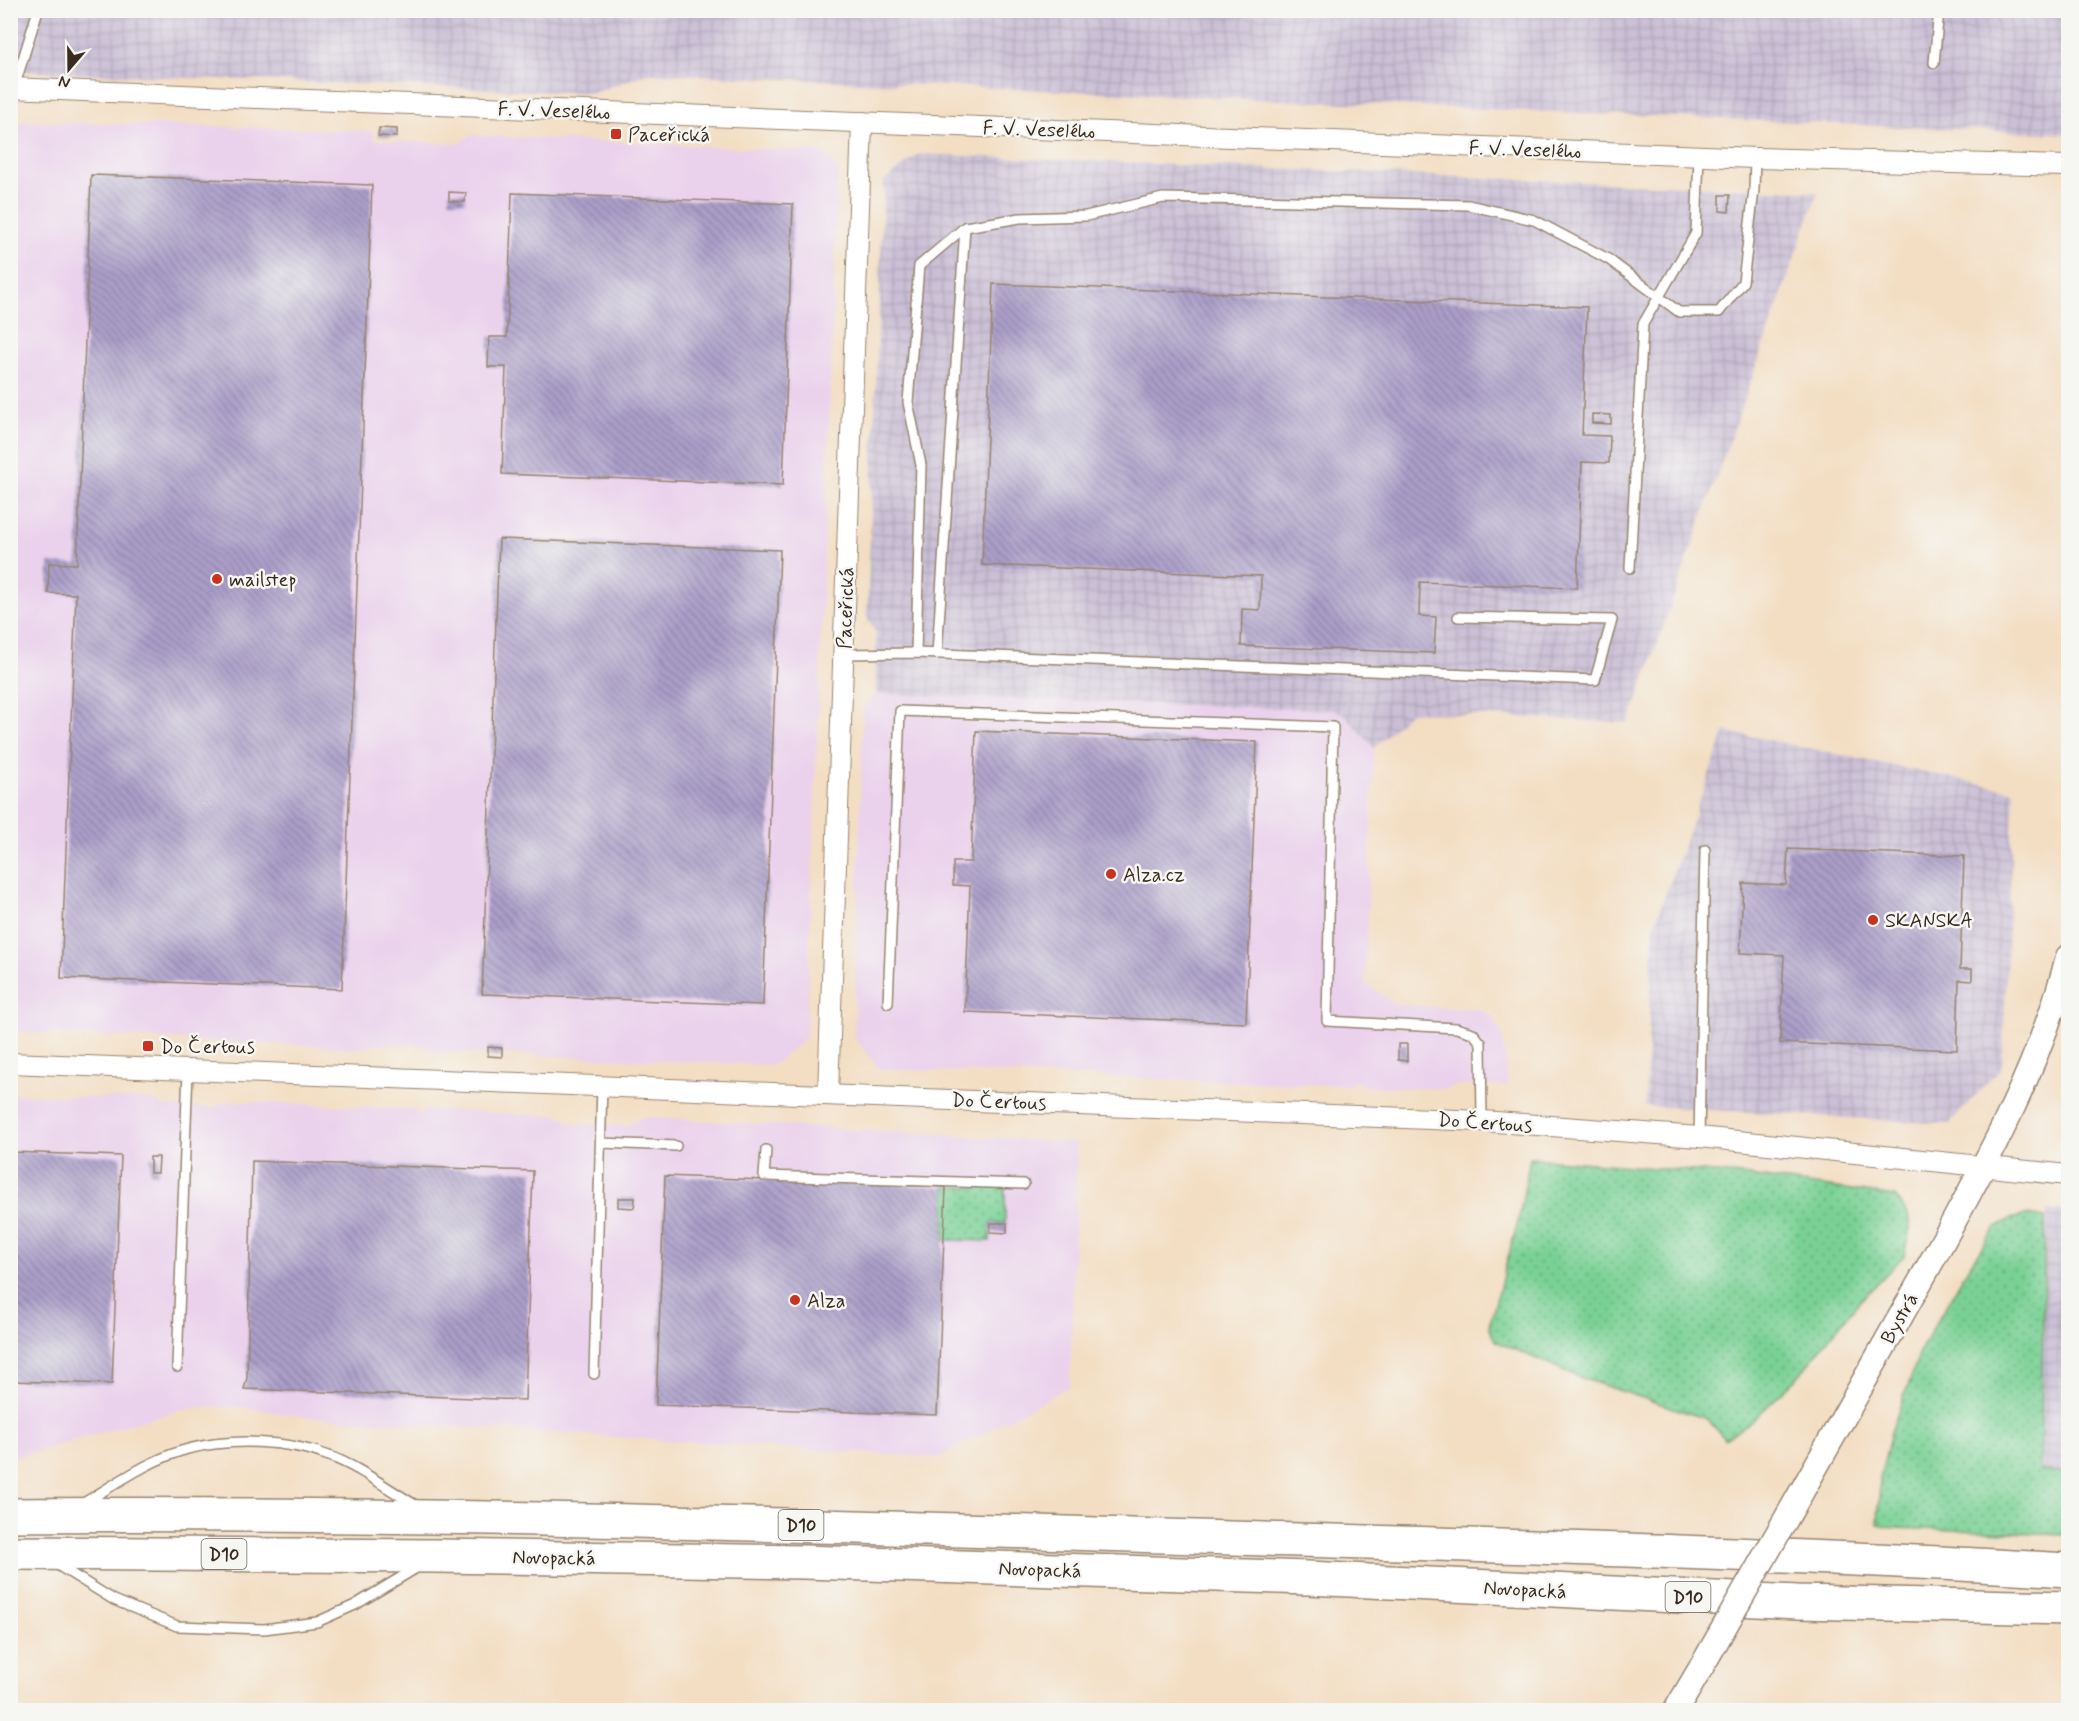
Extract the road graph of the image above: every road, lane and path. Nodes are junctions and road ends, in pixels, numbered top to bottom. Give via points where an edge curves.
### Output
1 (38, 10) edge
2 (1939, 10) edge
3 (1934, 63) dead end
4 (12, 88) edge
5 (862, 122) junction
6 (1699, 156) junction
7 (1755, 158) junction
8 (2068, 166) edge
9 (10, 180) edge
10 (965, 227) junction
11 (1659, 297) junction
12 (1630, 568) dead end
13 (1458, 617) dead end
14 (916, 653) junction
15 (843, 654) junction
16 (937, 654) junction
17 (1705, 850) dead end
18 (2068, 957) edge
19 (888, 1003) dead end
20 (10, 1063) edge
21 (188, 1070) junction
22 (602, 1086) junction
23 (828, 1094) junction
24 (1482, 1121) junction
25 (1699, 1137) junction
26 (601, 1143) junction
27 (676, 1146) dead end
28 (766, 1149) dead end
29 (1986, 1165) junction
30 (2068, 1175) edge
31 (1024, 1184) dead end
32 (177, 1367) dead end
33 (594, 1374) dead end
34 (64, 1514) junction
35 (10, 1515) edge
36 (437, 1518) junction
37 (25, 1553) edge
38 (437, 1556) junction
39 (2068, 1570) edge
40 (2068, 1608) edge
41 (1676, 1710) edge

1 - 4 lane
2 - 3 lane
4 - 5 street, F. V. Veselého
4 - 9 lane
5 - 6 street, F. V. Veselého
5 - 15 street, Paceřická
6 - 7 street, F. V. Veselého
6 - 11 lane via 1696,233
7 - 8 street, F. V. Veselého
7 - 11 lane via 1743,282 1719,312 1679,312
10 - 11 lane via 1020,218 1086,216 1163,198 1468,205 1534,220 1608,259
10 - 14 lane via 919,266 908,402 921,465
10 - 16 lane
11 - 12 lane via 1643,324
13 - 16 lane via 1612,620 1595,680
14 - 15 lane
14 - 16 lane
15 - 23 street, Paceřická
17 - 25 lane
18 - 29 street, Bystrá via 2038,1053
19 - 24 lane via 900,711 1333,727 1327,1021 1456,1028 1473,1033 1481,1043
20 - 21 street, Do Čertous
21 - 22 street, Do Čertous
21 - 32 lane
22 - 23 street, Do Čertous
22 - 26 lane
23 - 24 street, Do Čertous
24 - 25 street, Do Čertous
25 - 29 street, Do Čertous
26 - 27 lane
26 - 33 lane
28 - 31 lane via 764,1176
29 - 30 street, Do Čertous
29 - 41 street, Bystrá, bridge
34 - 35 highway, Novopacká / D10
34 - 36 highway, Novopacká / D10
34 - 36 lane via 145,1467 188,1449 243,1444 299,1448 331,1456
36 - 39 highway, Novopacká / D10 via 1686,1551
37 - 38 highway, Novopacká / D10
37 - 38 lane via 114,1600 177,1626 264,1629 317,1622 355,1605
38 - 40 highway, Novopacká / D10 via 816,1562 1308,1578 1797,1602

